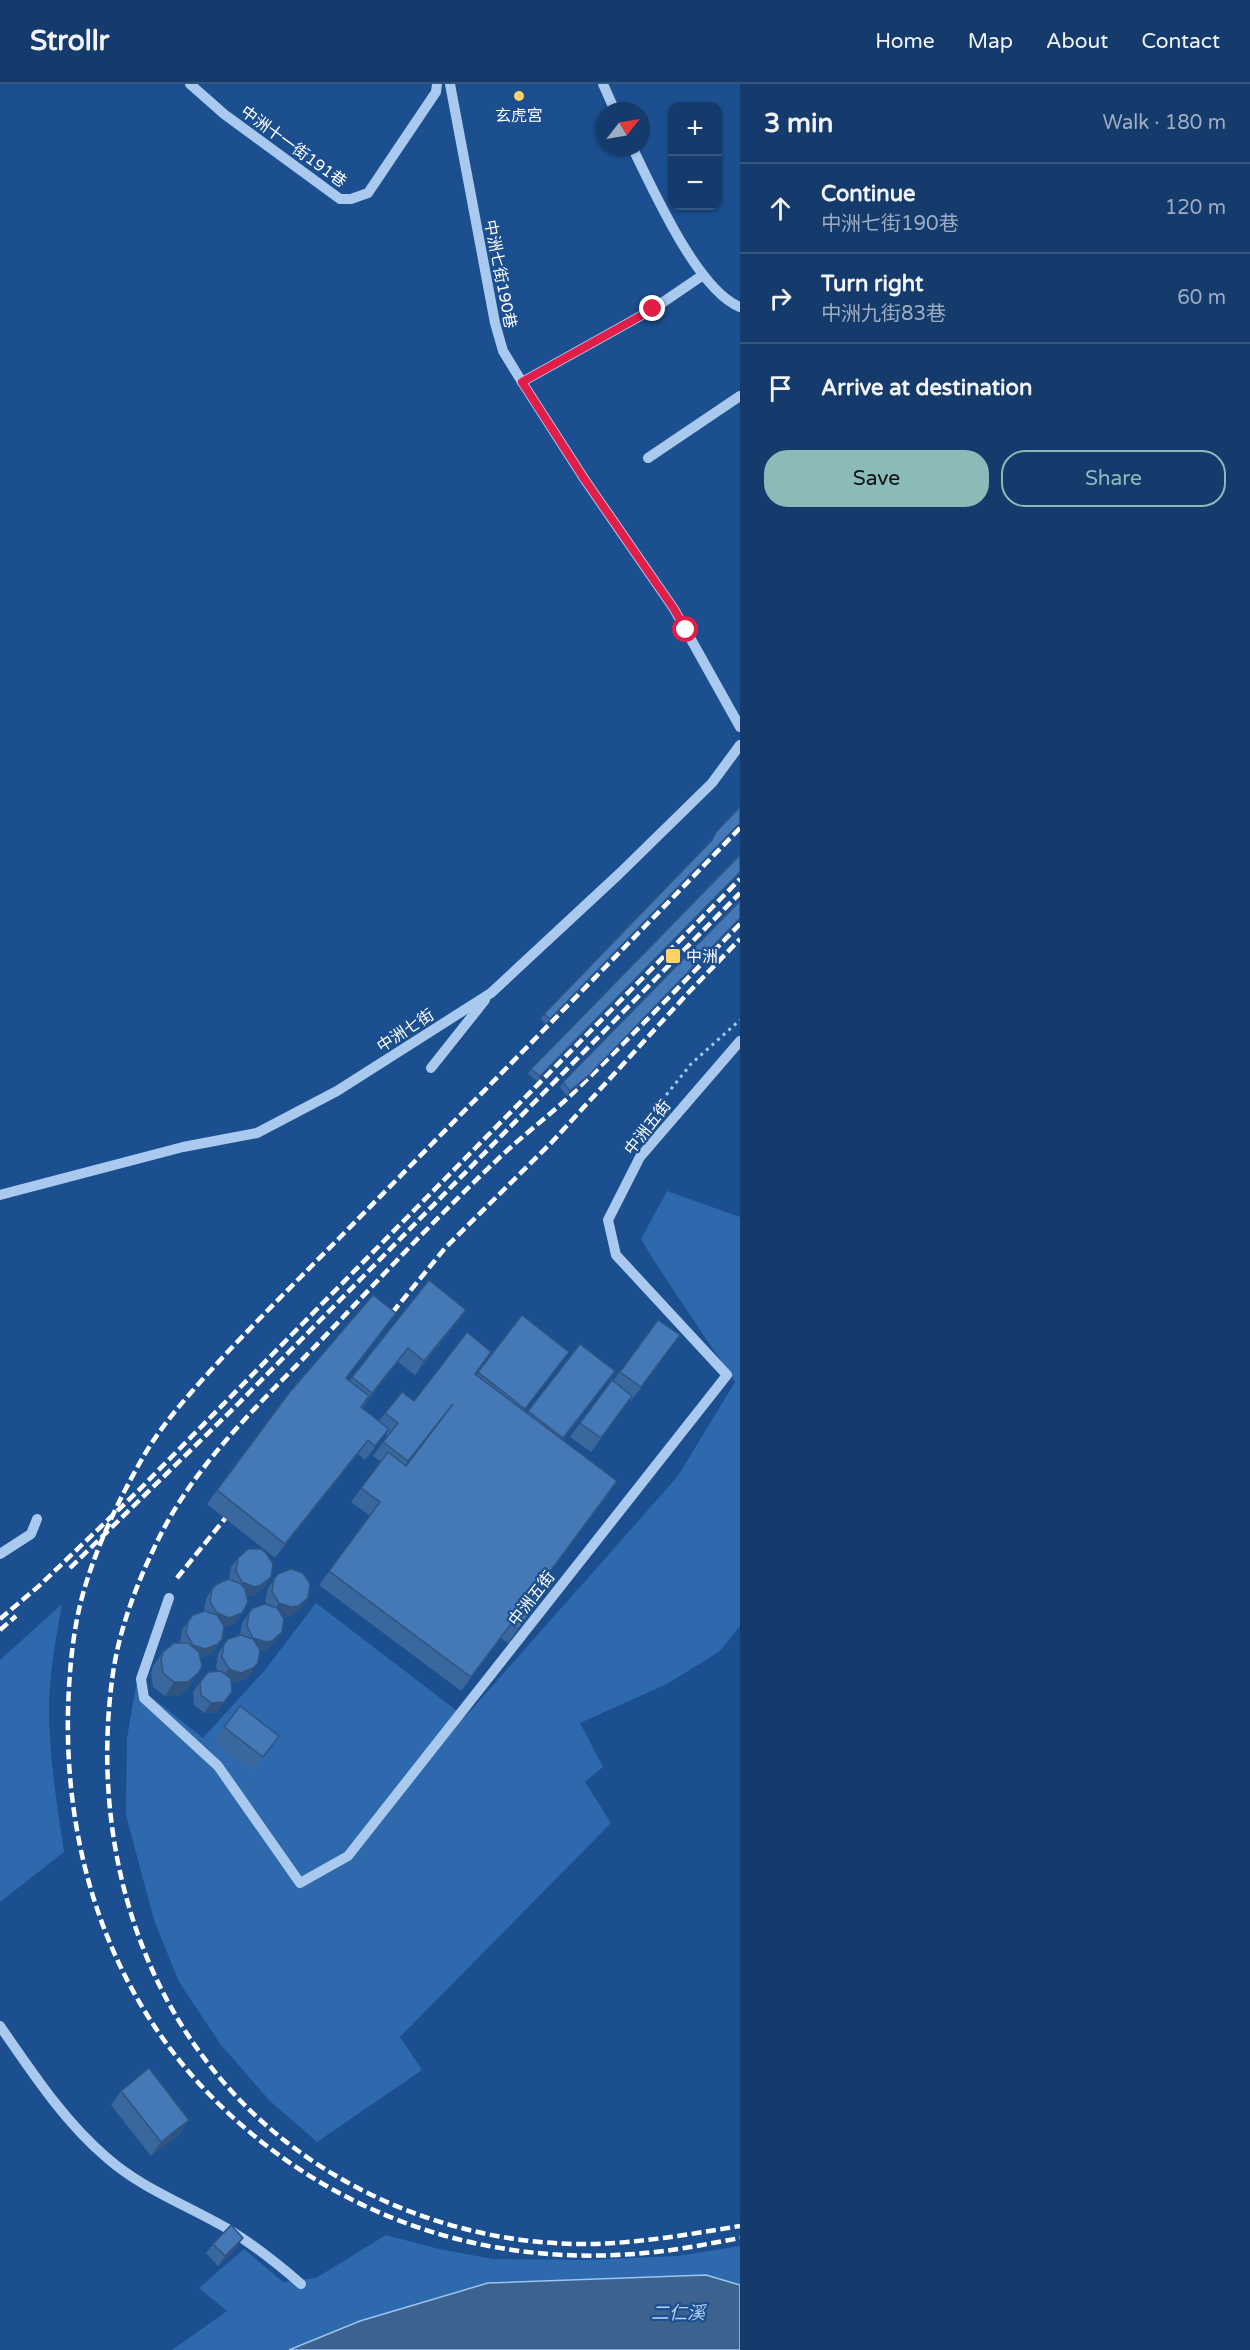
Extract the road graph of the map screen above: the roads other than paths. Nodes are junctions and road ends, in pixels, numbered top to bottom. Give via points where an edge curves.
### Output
1 (190, 84) edge
2 (437, 84) edge
3 (450, 84) edge
4 (603, 84) edge
5 (611, 102) edge
6 (636, 156) edge
7 (703, 275) junction
8 (740, 308) edge
9 (522, 382) junction
10 (740, 396) edge
11 (648, 458) dead end
12 (740, 727) edge
13 (740, 745) edge
14 (491, 993) junction
15 (740, 1041) edge
16 (431, 1068) dead end
17 (0, 1195) edge
18 (37, 1519) dead end
19 (0, 1554) edge
20 (169, 1598) dead end
21 (0, 2026) edge
22 (301, 2284) dead end

1 - 2 street, 中洲十一街191巷 via 224,114 340,199 351,200 368,193 436,92
3 - 9 street, 中洲七街190巷 via 497,336
4 - 5 street
6 - 7 street via 666,218
7 - 8 street via 729,303
7 - 9 street via 653,309
9 - 12 street, 中洲七街190巷 via 674,609
10 - 11 street
13 - 14 street, 中洲七街 via 712,783
14 - 16 street
14 - 17 street, 中洲七街 via 337,1091 256,1133 183,1147
15 - 20 street, 中洲五街 via 640,1157 608,1220 616,1255 727,1375 348,1856 300,1883 218,1766 144,1698 141,1679
18 - 19 street via 31,1534
21 - 22 street via 65,2116 106,2158 146,2186 259,2249

